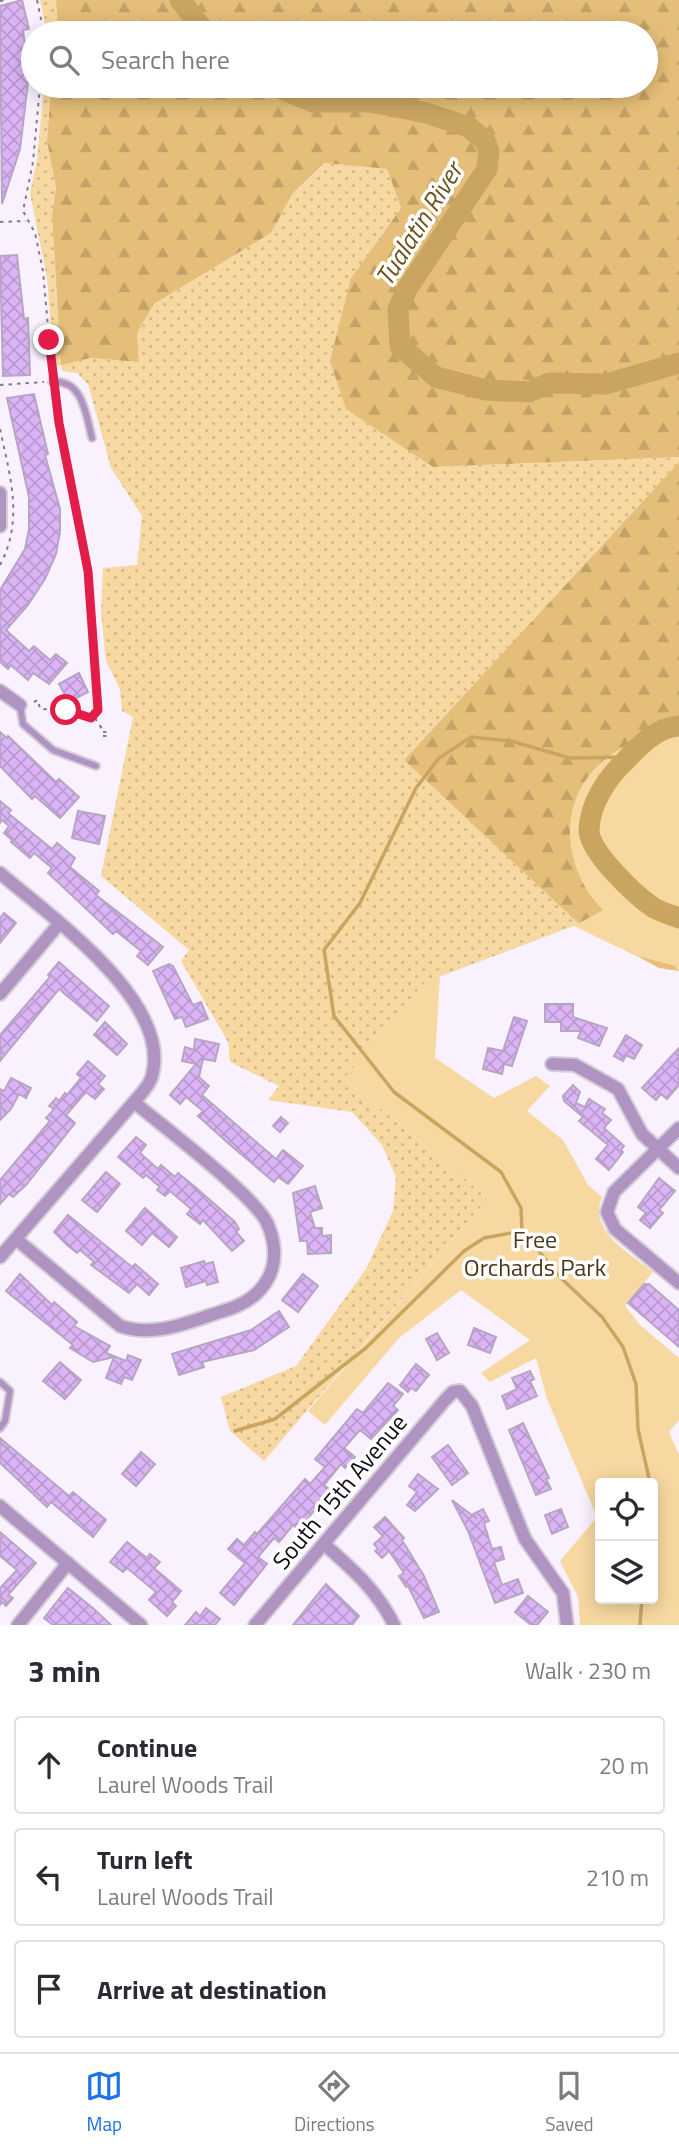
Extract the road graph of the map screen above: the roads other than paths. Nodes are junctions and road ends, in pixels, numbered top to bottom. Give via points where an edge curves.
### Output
1 (52, 382) road end
2 (92, 438) dead end
3 (0, 493) edge
4 (0, 526) edge
5 (0, 691) edge
6 (20, 705) joint
7 (96, 766) dead end
8 (0, 873) edge
9 (59, 924) junction
10 (0, 994) edge
11 (552, 1064) dead end
12 (134, 1102) junction
13 (679, 1128) edge
14 (657, 1150) junction
15 (679, 1168) edge
16 (16, 1239) junction
17 (0, 1257) edge
18 (679, 1283) edge
19 (0, 1382) edge
20 (0, 1427) edge
21 (0, 1506) edge
22 (324, 1544) junction
23 (68, 1563) junction
24 (20, 1624) edge
25 (141, 1625) edge
26 (255, 1625) edge
27 (394, 1625) edge
28 (568, 1625) edge

1 - 2 lane via 64,382 76,390
3 - 4 street
5 - 6 street
6 - 7 lane via 23,724 49,747
8 - 9 street
9 - 10 street
9 - 12 street via 124,986 147,1027 154,1063 152,1079
11 - 14 street via 575,1065 618,1089 642,1134
12 - 16 street
12 - 16 street via 248,1199 268,1223 275,1251 272,1273 261,1290 241,1306 159,1331 138,1332 120,1326
13 - 14 street
14 - 15 street
14 - 18 street via 614,1192 607,1212 615,1229
16 - 17 street
19 - 20 lane via 10,1391
21 - 23 street
22 - 26 street, South 15th Avenue
22 - 27 street via 359,1575 384,1604
22 - 28 street, South 15th Avenue via 445,1400 460,1391 472,1406 525,1539 563,1593
23 - 24 street
23 - 25 street

